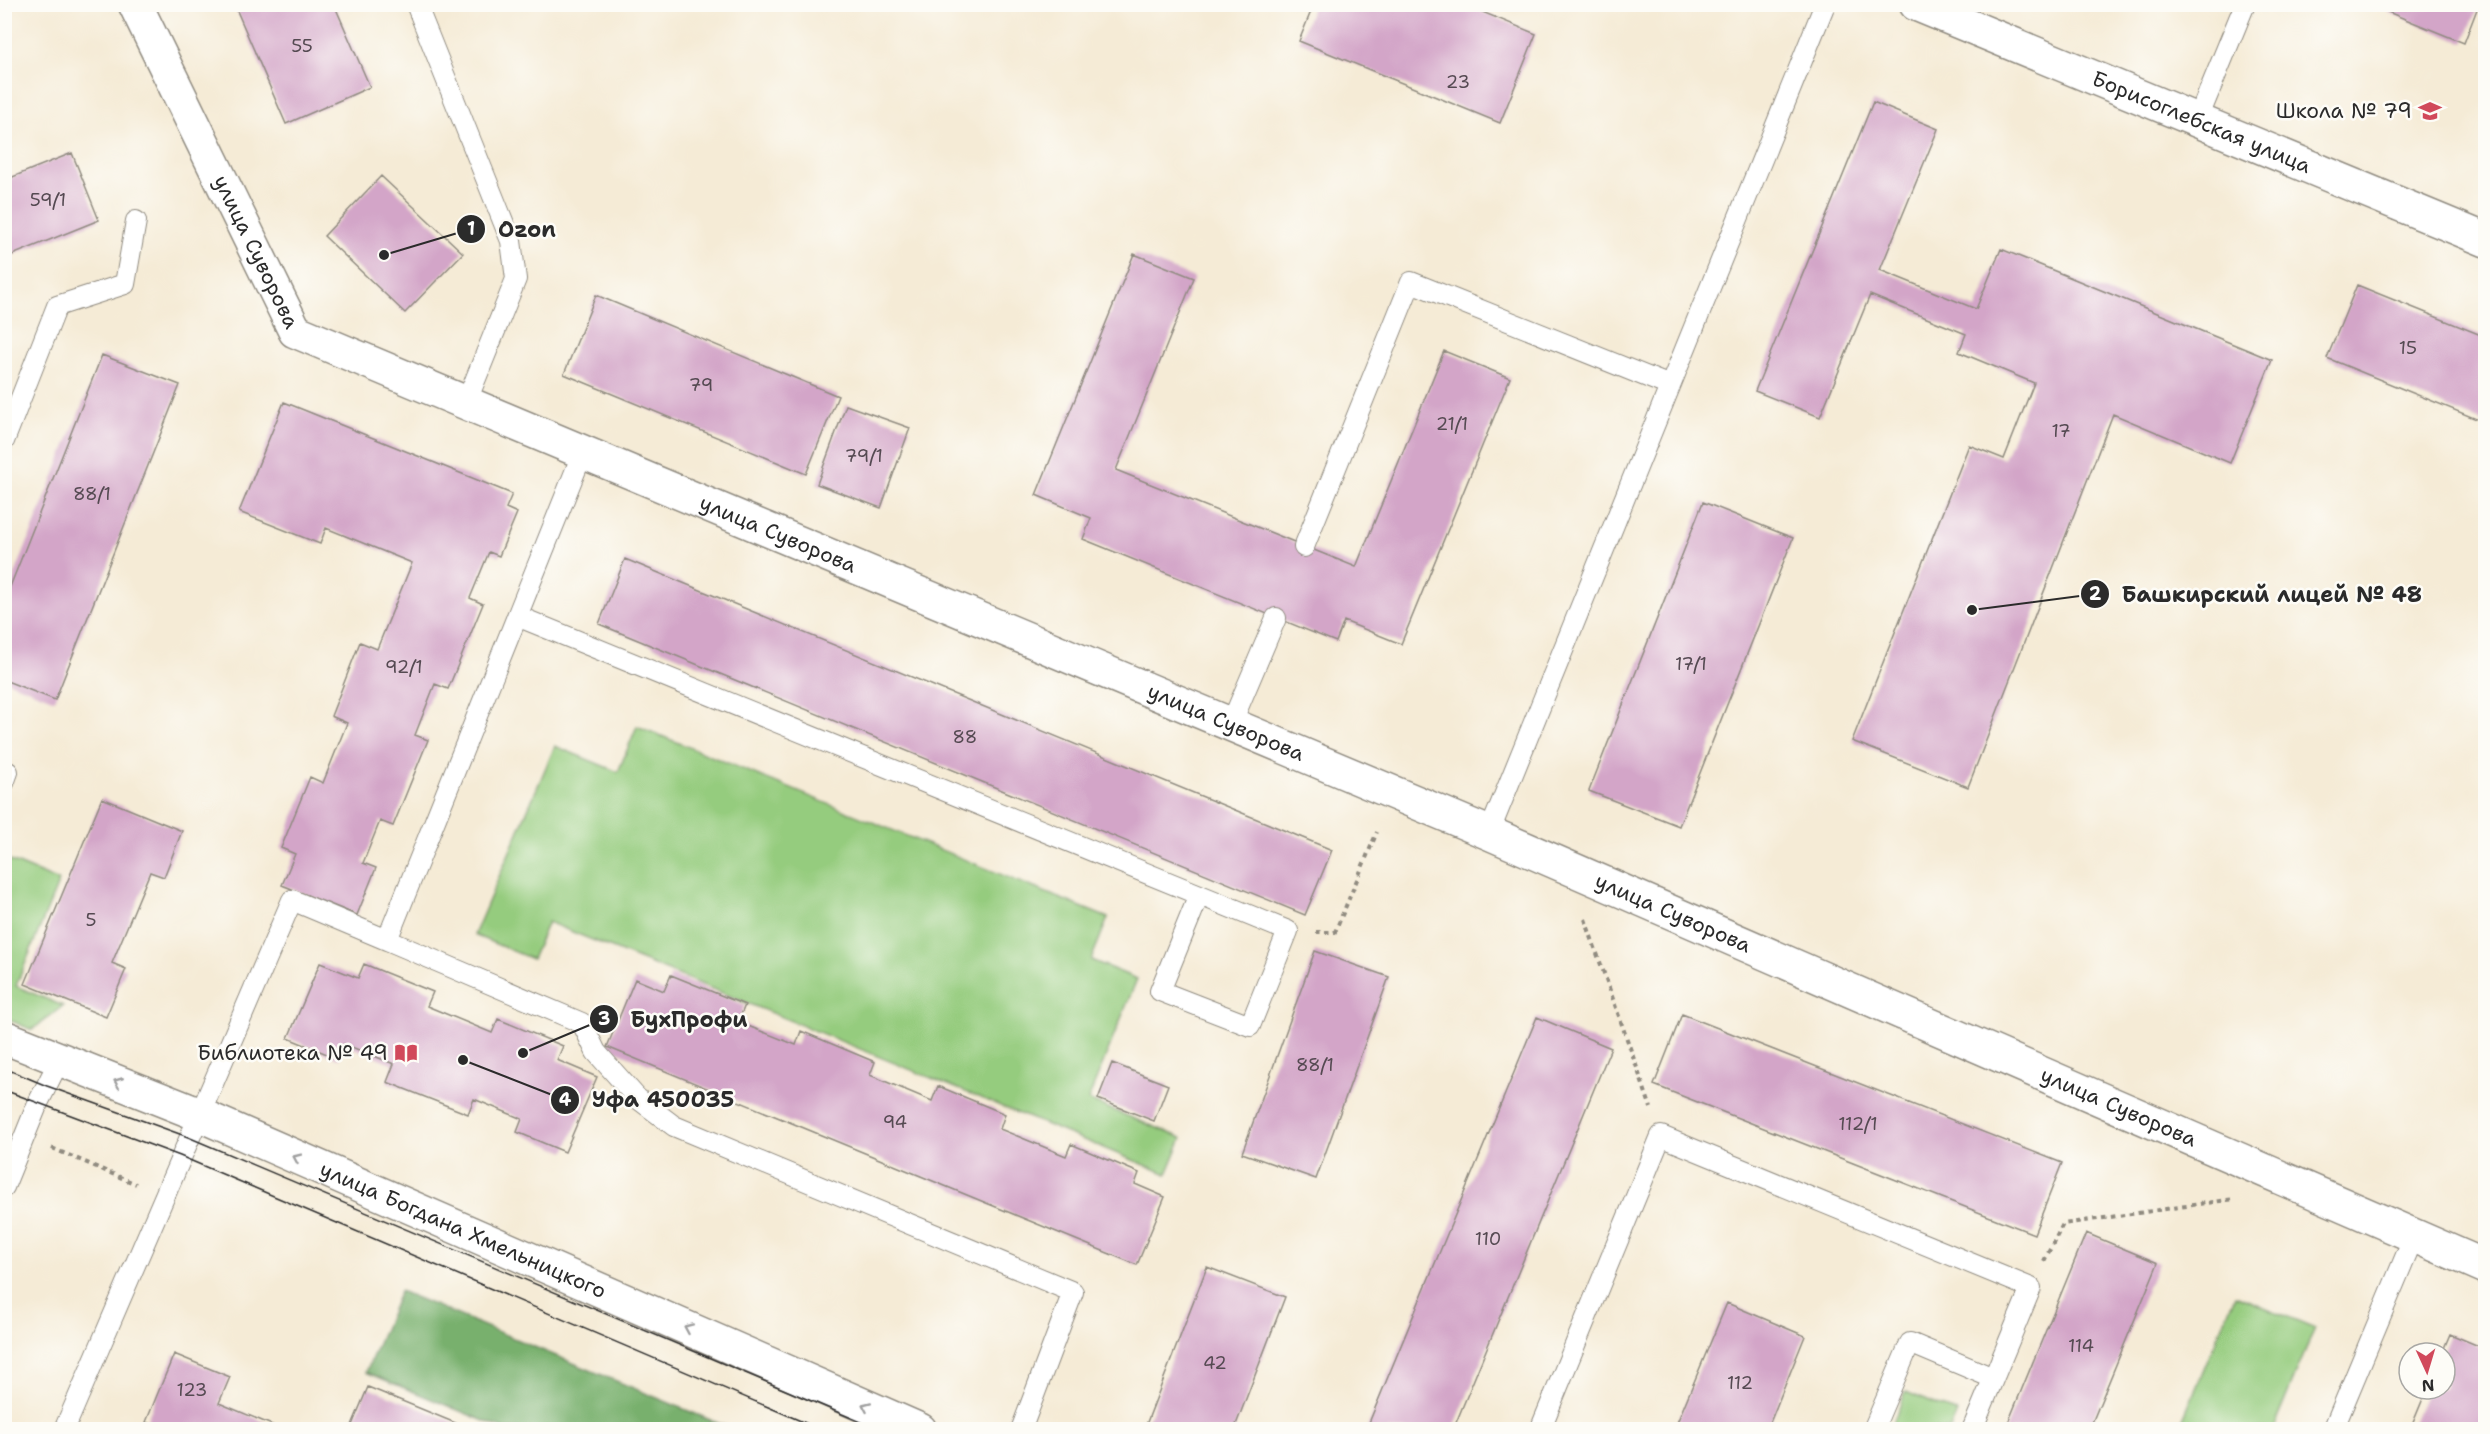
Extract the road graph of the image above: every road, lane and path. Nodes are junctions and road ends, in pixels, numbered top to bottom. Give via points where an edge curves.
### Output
1 (135, 4) edge
2 (416, 4) edge
3 (1825, 4) edge
4 (2245, 4) edge
5 (1927, 7) edge
6 (2197, 121) junction
7 (136, 221) dead end
8 (2486, 240) edge
9 (1670, 386) junction
10 (466, 403) junction
11 (4, 441) edge
12 (583, 452) junction
13 (1304, 547) dead end
14 (517, 616) junction
15 (1276, 618) dead end
16 (1231, 724) junction
17 (4, 771) edge
18 (4, 783) edge
19 (1377, 832) dead end
20 (1489, 833) junction
21 (1199, 895) junction
22 (1585, 919) dead end
23 (1288, 932) junction
24 (387, 940) junction
25 (4, 1037) edge
26 (60, 1059) junction
27 (198, 1114) junction
28 (25, 1136) junction
29 (1661, 1136) junction
30 (4, 1187) edge
31 (164, 1195) junction
32 (2235, 1198) dead end
33 (2414, 1236) junction
34 (2486, 1267) edge
35 (2031, 1288) junction
36 (1993, 1378) junction
37 (64, 1430) edge
38 (920, 1430) edge
39 (1021, 1430) edge
40 (1540, 1430) edge
41 (1873, 1430) edge
42 (1972, 1430) edge
43 (2333, 1430) edge

1 - 10 street, улица Суворова via 295,331
2 - 10 lane via 511,241 516,279
3 - 9 lane
4 - 6 lane
5 - 6 street, Борисоглебская улица
6 - 8 street, Борисоглебская улица
7 - 11 lane via 125,285 57,306
9 - 13 lane via 1411,282
9 - 20 lane
10 - 12 street, улица Суворова
12 - 14 lane
12 - 16 street, улица Суворова
14 - 21 lane
14 - 24 lane
15 - 16 lane
16 - 20 street, улица Суворова
17 - 18 lane via 8,772
19 - 23 path via 1335,932
20 - 33 street, улица Суворова
21 - 23 lane
21 - 23 lane via 1160,991 1250,1026
22 - 29 path
24 - 27 lane via 292,900
24 - 39 lane via 582,1023 596,1052 637,1098 674,1126 1073,1292
25 - 26 street, улица Богдана Хмельницкого
27 -> 26 street, улица Богдана Хмельницкого
26 - 28 lane
27 - 31 lane
38 -> 27 street, улица Богдана Хмельницкого
28 - 30 lane
28 - 31 path
29 - 35 lane
29 - 40 lane
31 - 37 lane
32 - 35 path via 2063,1224
33 - 34 street, улица Суворова
33 - 43 lane
35 - 36 lane
36 - 41 lane via 1910,1343
36 - 42 lane

